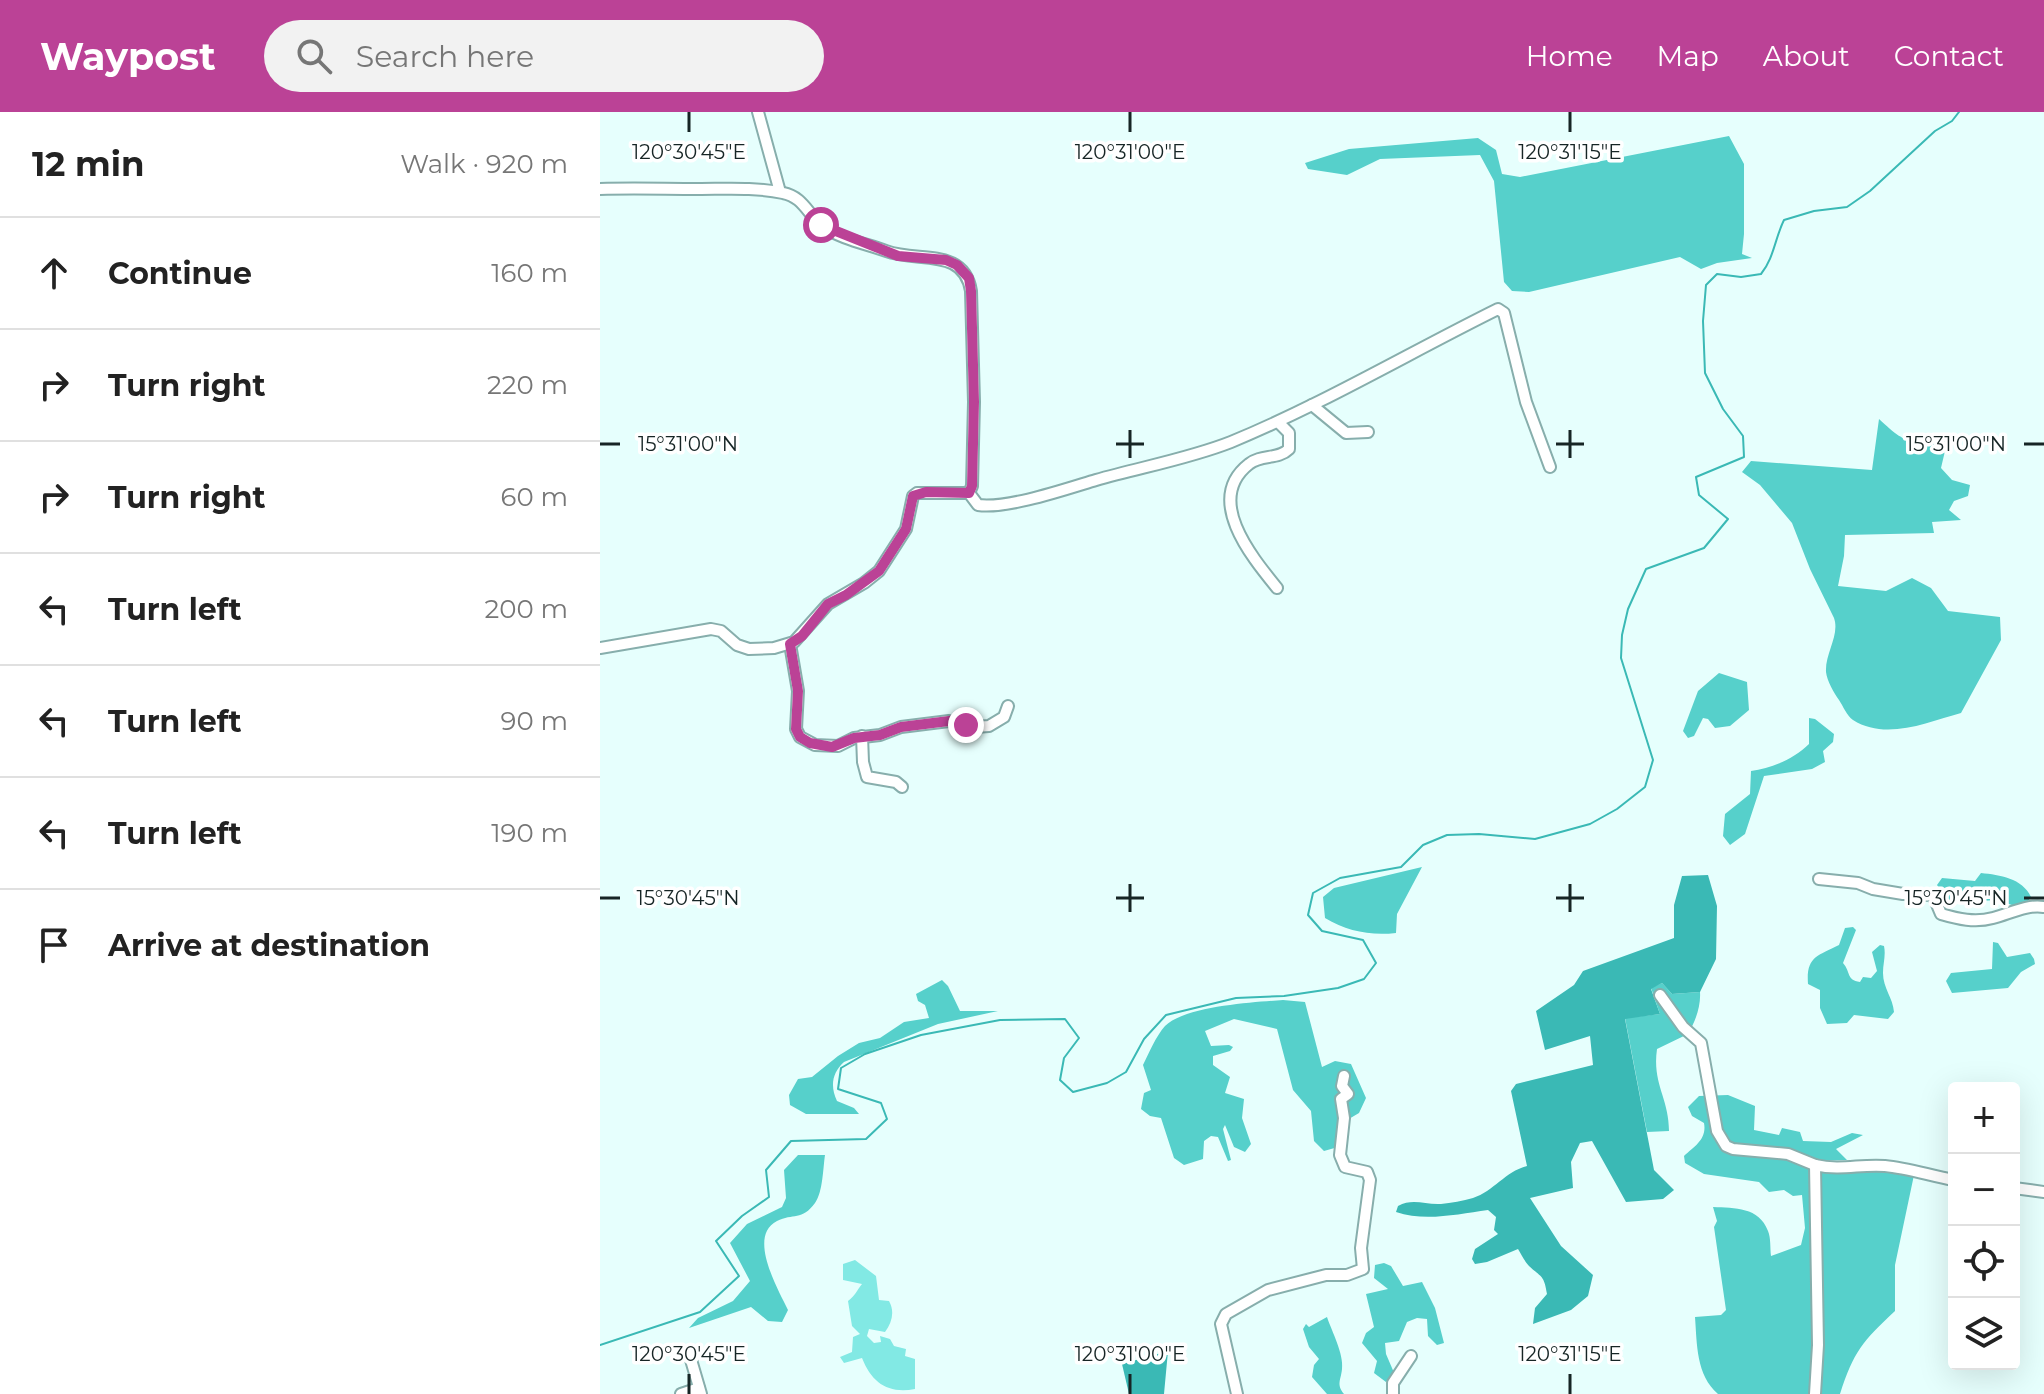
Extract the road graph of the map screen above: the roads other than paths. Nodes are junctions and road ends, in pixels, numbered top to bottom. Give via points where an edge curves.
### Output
1 (758, 112) edge
2 (600, 189) edge
3 (780, 192) junction
4 (1312, 405) junction
5 (1278, 422) junction
6 (1368, 432) dead end
7 (1550, 467) dead end
8 (969, 493) junction
9 (1277, 588) dead end
10 (790, 644) junction
11 (600, 648) edge
12 (1008, 706) dead end
13 (862, 736) junction
14 (902, 787) dead end
15 (1819, 879) dead end
16 (2044, 907) edge
17 (1660, 995) dead end
18 (1344, 1076) dead end
19 (1815, 1165) junction
20 (1948, 1179) edge
21 (2020, 1189) edge
22 (2044, 1192) edge
23 (689, 1353) dead end
24 (1411, 1356) dead end
25 (700, 1391) edge
26 (681, 1394) edge
27 (1237, 1394) edge
28 (1393, 1394) edge
29 (1815, 1394) edge

1 - 3 street
2 - 3 street
3 - 8 street via 800,200 825,228 898,256 946,260 969,278 974,402
4 - 5 street
4 - 6 street via 1346,433
4 - 7 street via 1502,310
5 - 8 street via 1213,448 1027,499 982,506
5 - 9 street via 1289,433 1289,449 1247,465 1229,500 1250,554
8 - 10 street via 913,496 906,529 879,571 828,604
10 - 11 street via 749,649 721,631 700,630
10 - 13 street via 800,737 832,747
12 - 13 street via 1004,717 989,726 949,721
13 - 14 street via 867,777
15 - 16 street via 1933,895 1941,914 1966,920
17 - 19 street via 1701,1043 1715,1126 1726,1146 1788,1154
18 - 27 street via 1342,1086 1348,1094 1341,1099 1341,1158 1345,1167 1367,1172 1370,1180 1363,1269 1268,1290 1226,1314 1221,1324
19 - 20 street via 1882,1166
19 - 29 street
21 - 22 street
23 - 25 street
24 - 28 street via 1393,1383
25 - 26 street

